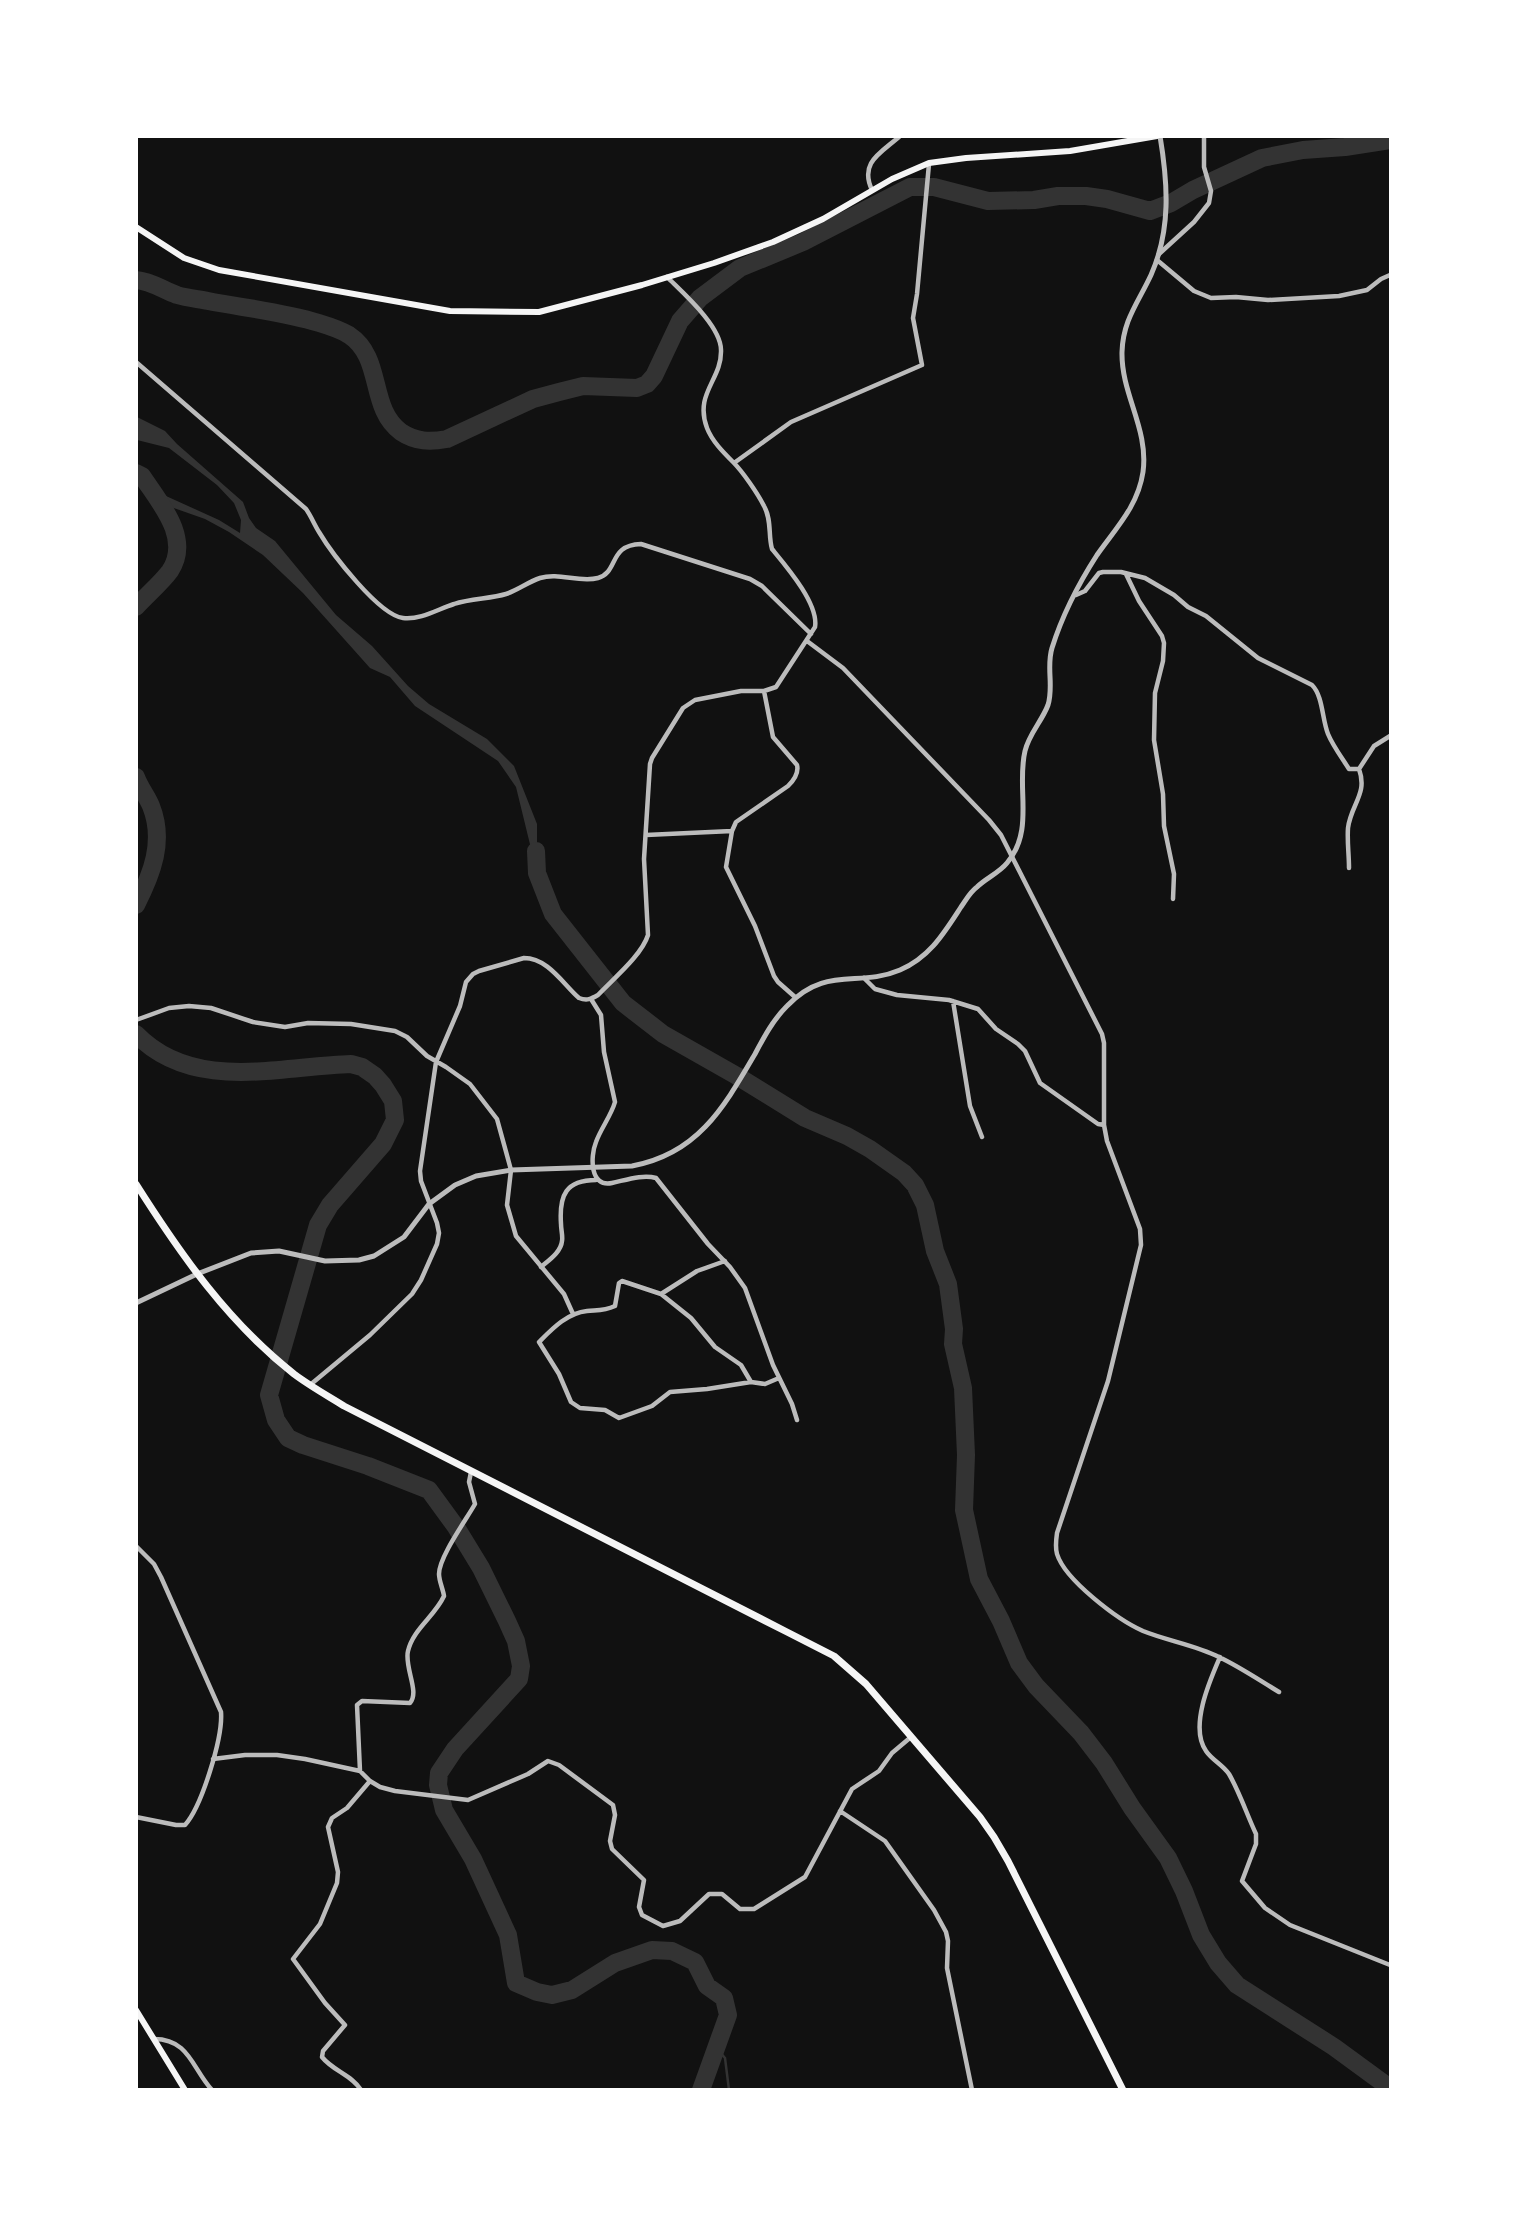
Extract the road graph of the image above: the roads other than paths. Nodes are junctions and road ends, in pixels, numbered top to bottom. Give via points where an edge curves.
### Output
1 (900, 136) edge
2 (1158, 136) edge
3 (1204, 136) edge
4 (929, 163) junction
5 (872, 190) junction
6 (136, 227) edge
7 (1157, 257) junction
8 (1391, 275) edge
9 (667, 278) junction
10 (136, 362) edge
11 (734, 463) junction
12 (1125, 573) junction
13 (1076, 595) junction
14 (811, 634) junction
15 (807, 641) junction
16 (764, 691) junction
17 (1391, 736) edge
18 (1359, 769) junction
19 (732, 831) junction
20 (645, 835) junction
21 (1012, 856) junction
22 (1349, 867) dead end
23 (1173, 899) dead end
24 (863, 977) junction
25 (795, 997) junction
26 (591, 999) junction
27 (953, 1001) junction
28 (136, 1020) edge
29 (436, 1062) junction
30 (1104, 1125) junction
31 (982, 1137) dead end
32 (593, 1168) junction
33 (511, 1170) junction
34 (597, 1180) junction
35 (136, 1184) edge
36 (429, 1204) junction
37 (725, 1261) junction
38 (541, 1267) junction
39 (197, 1274) junction
40 (662, 1294) junction
41 (137, 1302) edge
42 (573, 1314) junction
43 (779, 1378) junction
44 (751, 1382) junction
45 (310, 1385) junction
46 (797, 1420) dead end
47 (471, 1472) junction
48 (136, 1546) edge
49 (1220, 1657) junction
50 (1279, 1692) dead end
51 (911, 1736) junction
52 (213, 1759) junction
53 (360, 1771) junction
54 (370, 1781) junction
55 (840, 1811) junction
56 (136, 1817) edge
57 (1391, 1965) edge
58 (136, 2010) edge
59 (155, 2039) junction
60 (185, 2090) edge
61 (212, 2090) edge
62 (362, 2090) edge
63 (972, 2090) edge
64 (1123, 2090) edge

1 - 5 street via 868,167
2 - 4 main road via 1070,151
2 - 7 street via 1167,216
3 - 7 street via 1209,203
4 - 5 main road
4 - 11 street via 913,318 922,365 791,422
5 - 9 main road via 773,242
6 - 9 main road via 184,258 219,270 450,311 539,312
7 - 8 street via 1194,291 1211,298 1339,296 1367,290
7 - 13 street via 1127,320 1122,352 1143,442 1139,490
9 - 11 street via 710,322 721,351 705,396 704,416 724,455
10 - 14 street via 306,509 340,561 375,602 394,616 417,617 457,603 506,594 547,576 598,578 620,551 641,544 750,579
11 - 14 street via 765,508 772,548 815,615
12 - 13 street via 1099,573
12 - 18 street via 1156,583 1258,658 1311,685 1319,696 1330,738 1349,769
12 - 23 street via 1164,643 1155,694 1154,740 1174,874
13 - 21 street via 1052,649 1048,705 1025,750 1023,825
14 - 15 street
15 - 16 street via 776,687
15 - 21 street via 843,668 980,810
16 - 19 street via 773,737 798,770 794,781 741,818
16 - 20 street via 702,697 683,708 650,764
17 - 18 street via 1374,746
18 - 22 street via 1360,796 1348,828
19 - 20 street
19 - 25 street via 728,873 774,976
20 - 26 street via 648,935 634,957
21 - 24 street via 977,886 923,957 897,972
21 - 30 street via 1102,1034
24 - 25 street via 829,980
24 - 27 street via 875,989 897,995
25 - 32 street via 771,1026 730,1097 695,1138 650,1163
26 - 29 street via 579,998 556,973 531,958 479,971 466,982
26 - 32 street via 601,1016 615,1102 595,1143
27 - 30 street via 978,1009 1018,1044 1046,1088
27 - 31 street via 970,1107
28 - 29 street via 189,1006 285,1027 351,1024 395,1031
29 - 33 street via 470,1084 497,1119
29 - 36 street via 421,1171
30 - 49 street via 1140,1229 1141,1245 1108,1381 1057,1532 1057,1553 1080,1586 1125,1623
32 - 33 street
32 - 34 street
33 - 36 street via 476,1176
33 - 38 street via 508,1215 516,1236
34 - 37 street via 606,1185 656,1178
34 - 38 street via 581,1180 563,1197 562,1241
35 - 39 highway
36 - 39 street via 404,1237 374,1256 325,1261 268,1251
36 - 45 street via 439,1233 437,1244 412,1294
37 - 40 street via 697,1271
37 - 43 street via 749,1296
38 - 42 street via 564,1294
39 - 41 street
39 - 45 highway via 264,1349
40 - 42 street via 622,1280 615,1306
40 - 44 street via 691,1318 715,1348 741,1365
42 - 44 street via 539,1342 571,1402 580,1408 606,1410 619,1418 652,1406 670,1392
43 - 44 street via 765,1384
43 - 46 street
45 - 47 highway
47 - 51 highway via 834,1656 866,1684
47 - 53 street via 475,1504 439,1573 444,1596 411,1640 407,1654 414,1700 357,1705
48 - 52 street via 162,1577 221,1712
49 - 50 street
49 - 57 street via 1202,1704 1201,1740 1230,1776 1256,1834 1242,1881 1265,1908 1290,1925
51 - 55 street via 879,1771 852,1789
51 - 64 highway via 994,1837
52 - 53 street via 277,1755
52 - 56 street via 194,1815 185,1825
53 - 54 street
54 - 55 street via 395,1791 468,1800 548,1761 559,1765 613,1805 612,1849 644,1880 642,1915 663,1926 680,1921 709,1894 722,1894 740,1909 754,1909 805,1877
54 - 62 street via 328,1827 337,1883 320,1924 293,1959 345,2025 322,2057
55 - 63 street via 885,1841 946,1932 947,1968
58 - 59 main road
59 - 60 main road
59 - 61 street via 176,2043

